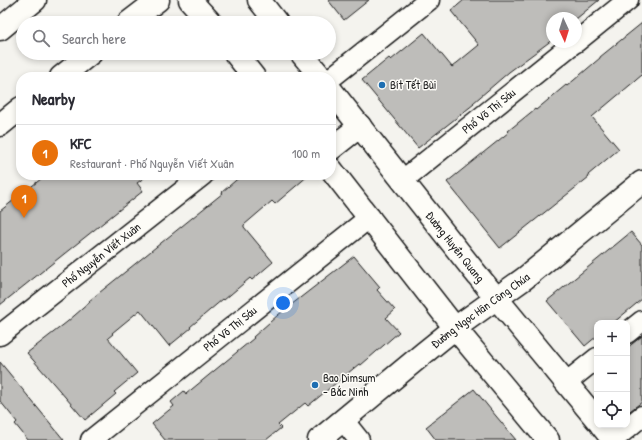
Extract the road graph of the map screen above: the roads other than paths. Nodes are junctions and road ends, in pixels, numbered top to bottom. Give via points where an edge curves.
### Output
1 (36, 0) edge
2 (158, 0) edge
3 (190, 0) edge
4 (259, 0) edge
5 (428, 0) edge
6 (628, 0) edge
7 (16, 16) edge
8 (16, 16) edge
9 (137, 16) edge
10 (205, 16) edge
11 (272, 16) edge
12 (0, 29) edge
13 (582, 37) edge
14 (568, 48) edge
15 (82, 60) edge
16 (241, 60) edge
17 (308, 60) edge
18 (66, 72) edge
19 (250, 72) edge
20 (317, 72) edge
21 (336, 74) edge
22 (336, 96) edge
23 (16, 112) edge
24 (0, 125) edge
25 (360, 126) junction
26 (336, 145) edge
27 (336, 175) edge
28 (197, 180) edge
29 (403, 180) junction
30 (642, 182) edge
31 (370, 217) junction
32 (496, 299) junction
33 (642, 321) edge
34 (455, 328) junction
35 (630, 331) edge
36 (0, 335) edge
37 (594, 360) edge
38 (567, 382) junction
39 (594, 416) edge
40 (642, 416) edge
41 (343, 420) junction
42 (603, 428) edge
43 (91, 440) edge
44 (319, 440) edge
45 (359, 440) edge
46 (548, 440) edge
47 (613, 440) edge

1 - 7 street
2 - 9 street
3 - 10 street
4 - 11 street
5 - 21 street
6 - 13 street, Phố Võ Thị Sáu
8 - 12 street
14 - 29 street, Phố Võ Thị Sáu
15 - 18 street
16 - 19 street
17 - 20 street
22 - 25 street, Đường Huyền Quang
23 - 24 street
25 - 26 street
25 - 29 street, Đường Huyền Quang
27 - 31 street
28 - 36 street, Phố Nguyễn Viết Xuân
29 - 32 street, Đường Huyền Quang
30 - 32 street, Đường Ngọc Hân Công Chúa
31 - 34 street
31 - 43 street, Phố Võ Thị Sáu
32 - 34 street, Đường Ngọc Hân Công Chúa
32 - 38 street, Đường Huyền Quang
33 - 35 street
34 - 41 street, Đường Ngọc Hân Công Chúa
34 - 46 street
37 - 38 street
38 - 39 street, Đường Huyền Quang
40 - 47 street
41 - 44 street, Đường Ngọc Hân Công Chúa
41 - 45 street
42 - 47 street

